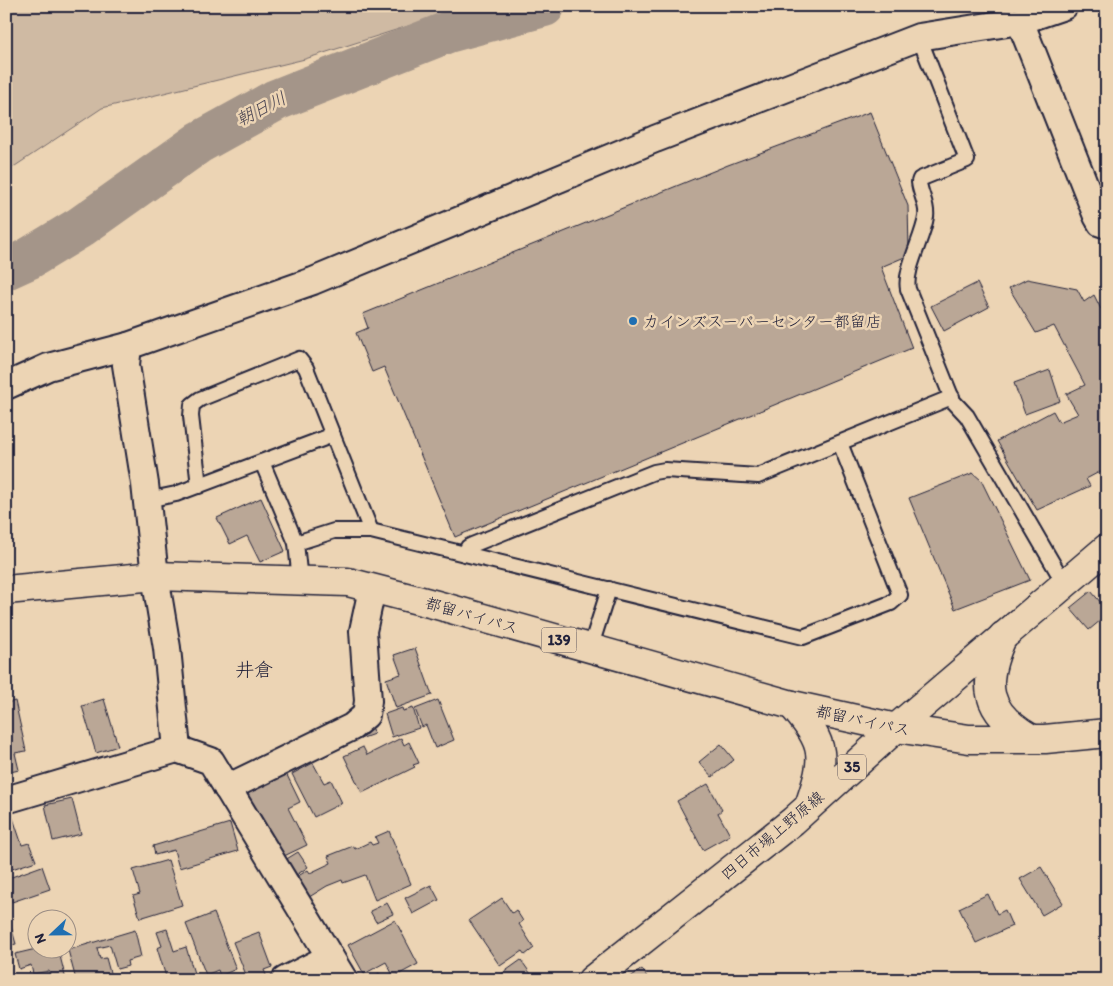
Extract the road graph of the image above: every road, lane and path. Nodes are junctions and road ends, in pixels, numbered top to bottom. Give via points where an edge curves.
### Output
1 (1064, 6) edge
2 (1020, 21) junction
3 (919, 37) junction
4 (1107, 225) edge
5 (128, 346) junction
6 (6, 386) edge
7 (952, 397) junction
8 (333, 435) junction
9 (840, 443) junction
10 (262, 462) junction
11 (199, 486) junction
12 (146, 500) junction
13 (371, 531) junction
14 (296, 543) junction
15 (1107, 548) edge
16 (465, 554) junction
17 (155, 576) junction
18 (300, 581) junction
19 (1064, 583) junction
20 (372, 589) junction
21 (609, 589) junction
22 (6, 590) edge
23 (1003, 636) junction
24 (590, 649) junction
25 (792, 705) junction
26 (896, 728) junction
27 (1107, 733) edge
28 (1032, 739) junction
29 (176, 749) junction
30 (227, 788) junction
31 (6, 800) edge
32 (810, 806) junction
33 (330, 957) junction
34 (285, 980) edge
35 (344, 980) edge
36 (592, 980) edge

1 - 2 street
2 - 3 street
2 - 4 street via 1096,216
3 - 5 street via 655,139 313,281
3 - 7 lane via 967,160 920,179 927,215 907,284
5 - 6 street via 48,367
5 - 12 street via 126,365
7 - 9 lane
7 - 19 lane via 967,416
8 - 10 lane
8 - 11 lane via 306,368 299,359 289,361 200,398 192,405
8 - 13 lane
9 - 16 lane via 758,476 654,472 472,545
9 - 21 lane via 899,590 897,600 806,637
10 - 11 lane
10 - 14 lane
11 - 12 lane
12 - 17 street
13 - 14 lane via 334,531
13 - 16 lane
14 - 18 lane
15 - 19 main road, 四日市場上野原線 / 35
16 - 21 lane
17 - 18 main road, 都留バイパス / 139
17 - 22 main road, 都留バイパス / 139
17 - 29 street via 167,648
18 - 20 main road, 都留バイパス / 139 via 348,582
19 - 23 main road, 四日市場上野原線 / 35
20 - 24 main road, 都留バイパス / 139
20 - 30 street via 363,631 366,715 352,727
21 - 24 lane
23 - 26 main road, 四日市場上野原線 / 35
23 - 28 main road via 991,662 989,683 994,706 1014,729
24 - 25 main road, 都留バイパス / 139
25 - 26 main road, 都留バイパス / 139
25 - 32 main road via 808,724 821,749 821,772
26 - 28 main road, 都留バイパス / 139 via 969,739
26 - 32 main road, 四日市場上野原線 / 35
27 - 28 main road, 都留バイパス / 139
29 - 30 street via 210,761
29 - 31 street
30 - 33 street
32 - 36 main road, 四日市場上野原線 / 35
33 - 34 street
33 - 35 street

